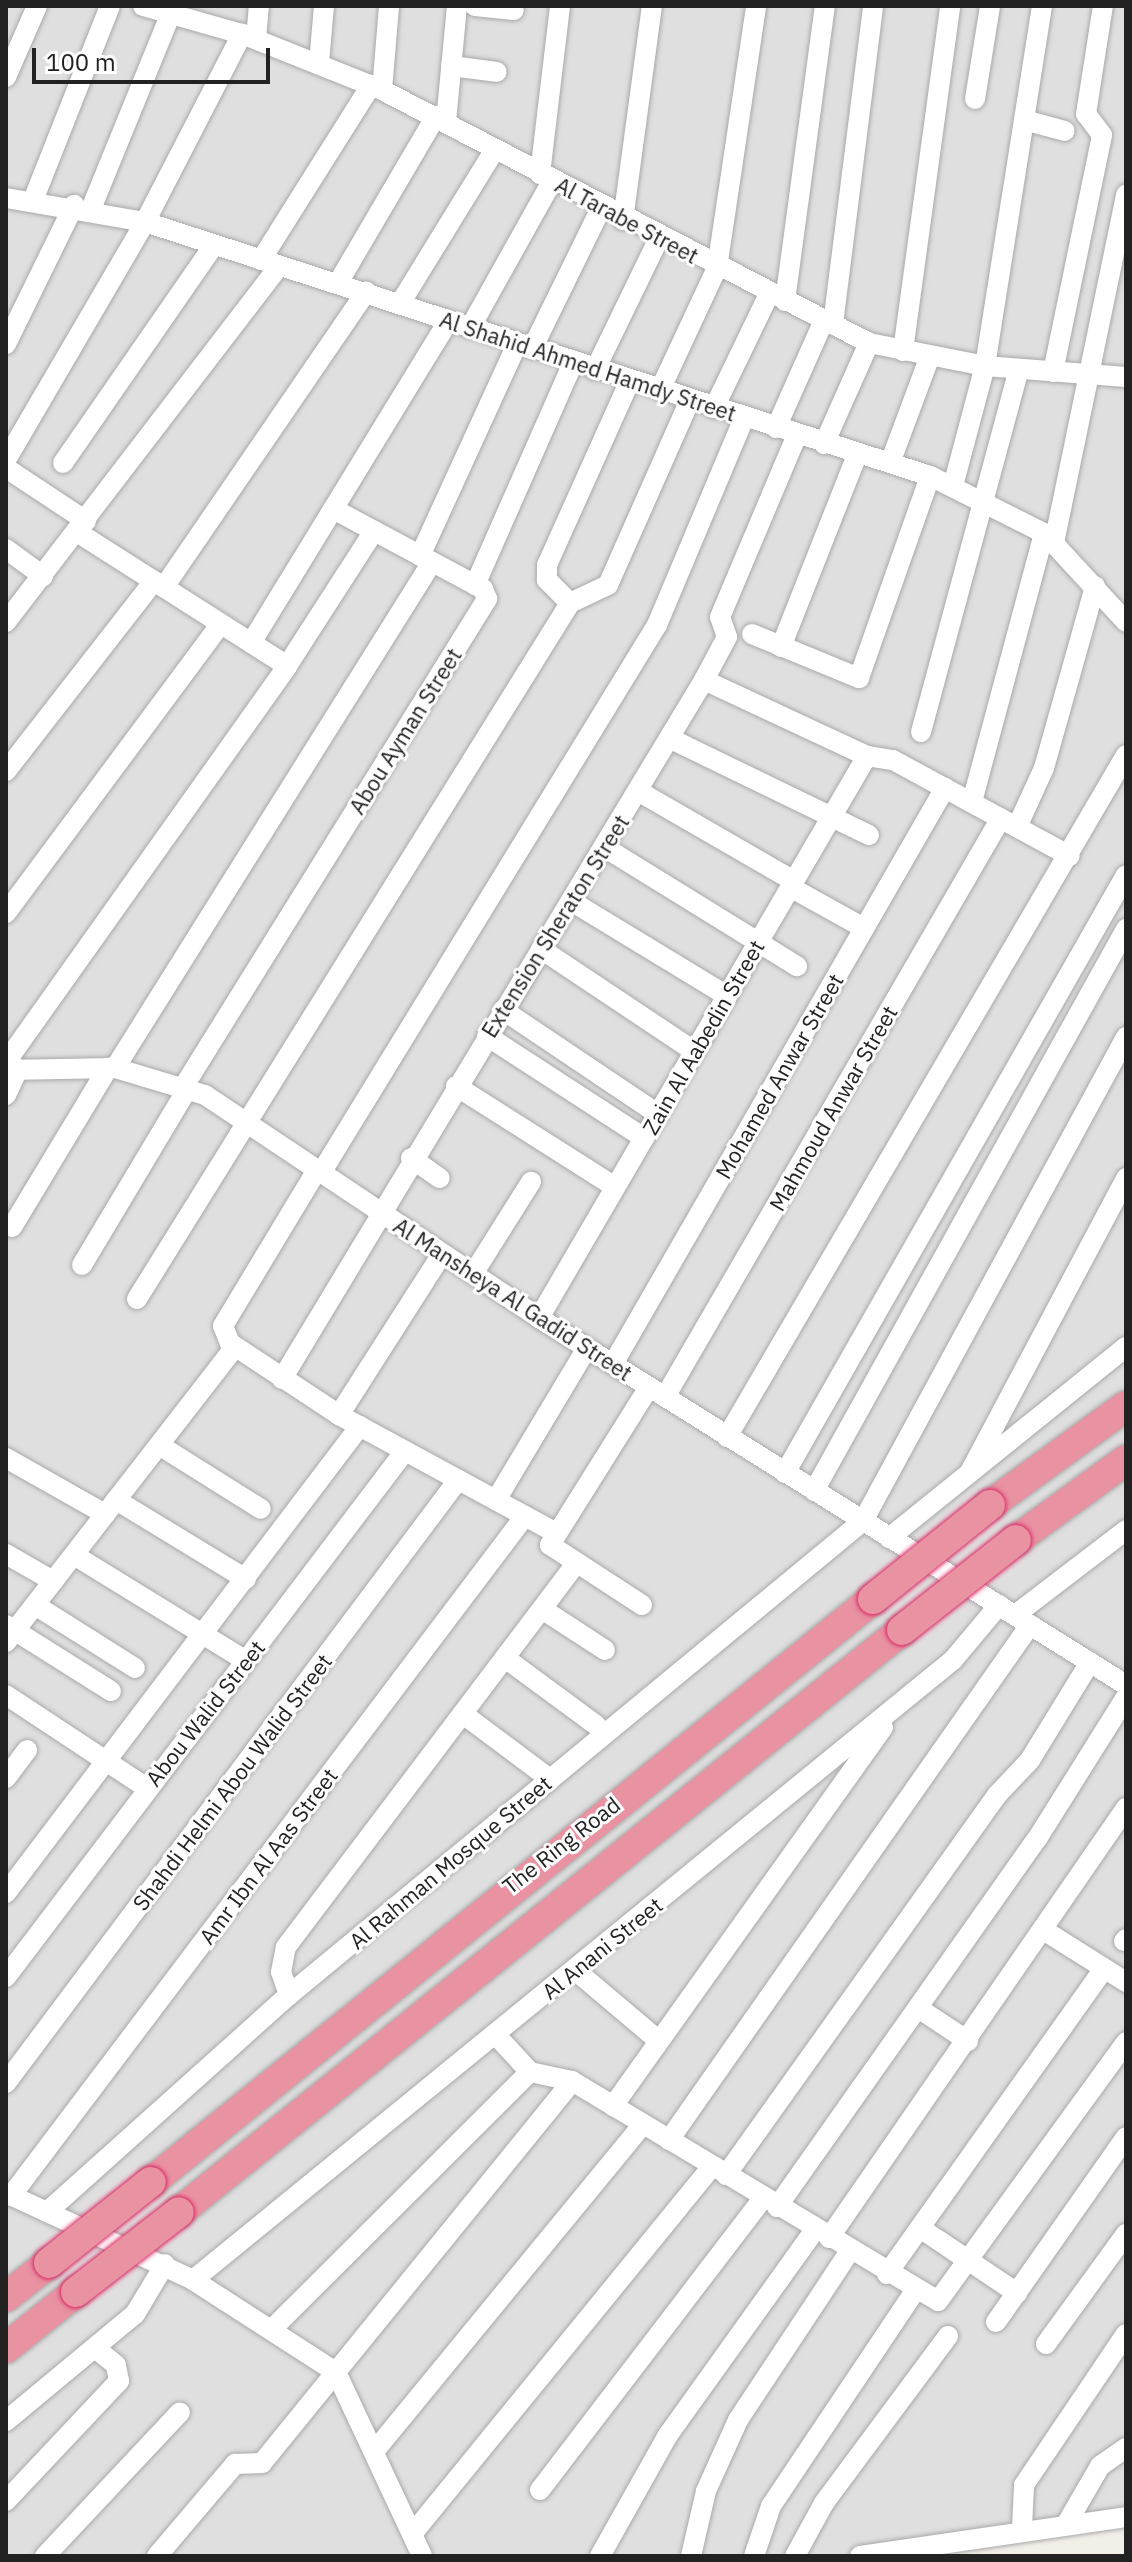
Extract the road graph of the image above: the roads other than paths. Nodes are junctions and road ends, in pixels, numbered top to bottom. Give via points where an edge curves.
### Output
1 (37, 6) edge
2 (110, 6) edge
3 (143, 6) edge
4 (259, 6) edge
5 (324, 6) edge
6 (389, 6) edge
7 (457, 6) edge
8 (475, 6) edge
9 (560, 6) edge
10 (652, 6) edge
11 (756, 6) edge
12 (825, 6) edge
13 (873, 6) edge
14 (950, 6) edge
15 (990, 6) edge
16 (1042, 6) edge
17 (1103, 6) edge
18 (173, 10) edge
19 (514, 10) dead end
20 (249, 37) junction
21 (319, 63) junction
22 (451, 66) junction
23 (497, 72) dead end
24 (6, 77) edge
25 (376, 87) junction
26 (975, 99) dead end
27 (441, 119) junction
28 (1024, 120) junction
29 (1065, 131) dead end
30 (495, 149) junction
31 (546, 177) junction
32 (1126, 194) edge
33 (6, 198) edge
34 (34, 198) junction
35 (82, 207) junction
36 (601, 208) junction
37 (623, 220) junction
38 (145, 222) junction
39 (658, 240) junction
40 (213, 246) junction
41 (270, 263) junction
42 (717, 268) junction
43 (338, 283) junction
44 (366, 292) junction
45 (777, 297) junction
46 (401, 302) junction
47 (448, 321) junction
48 (828, 322) junction
49 (470, 328) junction
50 (869, 343) junction
51 (6, 344) edge
52 (525, 346) junction
53 (903, 351) junction
54 (930, 356) junction
55 (573, 363) junction
56 (985, 366) junction
57 (1019, 369) junction
58 (595, 370) junction
59 (1053, 372) junction
60 (1090, 375) junction
61 (1126, 377) edge
62 (630, 380) junction
63 (660, 390) junction
64 (690, 400) junction
65 (714, 408) junction
66 (744, 418) junction
67 (776, 428) junction
68 (797, 435) junction
69 (824, 444) junction
70 (858, 453) junction
71 (6, 460) edge
72 (63, 463) dead end
73 (890, 463) junction
74 (6, 468) edge
75 (930, 476) junction
76 (953, 486) junction
77 (984, 500) junction
78 (333, 509) junction
79 (82, 526) junction
80 (374, 531) junction
81 (1049, 538) junction
82 (6, 549) edge
83 (426, 559) junction
84 (43, 576) junction
85 (159, 584) junction
86 (475, 585) junction
87 (1095, 586) junction
88 (1126, 593) edge
89 (570, 603) junction
90 (1123, 619) edge
91 (6, 621) edge
92 (221, 624) junction
93 (752, 634) dead end
94 (251, 643) junction
95 (781, 647) junction
96 (287, 666) junction
97 (704, 680) junction
98 (921, 732) dead end
99 (671, 739) junction
100 (1126, 755) edge
101 (867, 756) junction
102 (6, 771) edge
103 (945, 788) junction
104 (638, 791) junction
105 (972, 802) junction
106 (833, 815) junction
107 (1009, 823) junction
108 (869, 835) dead end
109 (604, 847) junction
110 (1070, 856) junction
111 (1126, 875) edge
112 (792, 884) junction
113 (571, 901) junction
114 (6, 913) edge
115 (864, 928) junction
116 (1126, 929) edge
117 (758, 943) junction
118 (541, 949) junction
119 (797, 966) dead end
120 (727, 996) junction
121 (503, 1010) junction
122 (487, 1036) junction
123 (1126, 1037) edge
124 (694, 1051) junction
125 (10, 1067) edge
126 (112, 1068) junction
127 (456, 1086) junction
128 (186, 1087) junction
129 (6, 1095) edge
130 (658, 1114) junction
131 (245, 1122) junction
132 (644, 1138) junction
133 (411, 1158) junction
134 (319, 1172) junction
135 (440, 1178) dead end
136 (1126, 1178) edge
137 (531, 1182) dead end
138 (615, 1187) junction
139 (378, 1211) junction
140 (12, 1227) dead end
141 (442, 1254) junction
142 (82, 1265) dead end
143 (473, 1274) junction
144 (137, 1299) dead end
145 (539, 1318) junction
146 (1126, 1347) edge
147 (234, 1348) junction
148 (587, 1348) junction
149 (613, 1364) junction
150 (282, 1379) junction
151 (657, 1392) junction
152 (1126, 1406) edge
153 (339, 1415) junction
154 (360, 1426) junction
155 (727, 1437) junction
156 (159, 1445) junction
157 (405, 1451) junction
158 (6, 1458) edge
159 (1126, 1460) edge
160 (971, 1470) junction
161 (785, 1473) junction
162 (458, 1480) junction
163 (814, 1491) junction
164 (496, 1500) junction
165 (111, 1507) junction
166 (261, 1509) dead end
167 (525, 1516) junction
168 (863, 1521) junction
169 (556, 1533) junction
170 (889, 1538) junction
171 (1121, 1541) edge
172 (6, 1554) edge
173 (74, 1555) junction
174 (575, 1565) junction
175 (246, 1579) junction
176 (53, 1581) junction
177 (35, 1605) junction
178 (642, 1605) dead end
179 (542, 1609) junction
180 (1015, 1615) junction
181 (9, 1633) edge
182 (203, 1635) junction
183 (605, 1650) dead end
184 (505, 1658) junction
185 (246, 1661) junction
186 (1090, 1662) junction
187 (135, 1668) dead end
188 (1126, 1685) edge
189 (111, 1691) dead end
190 (6, 1695) edge
191 (1126, 1697) edge
192 (899, 1704) junction
193 (463, 1714) junction
194 (596, 1725) dead end
195 (27, 1750) dead end
196 (106, 1760) junction
197 (8, 1772) edge
198 (550, 1779) junction
199 (147, 1788) junction
200 (1126, 1808) edge
201 (6, 1893) edge
202 (1045, 1931) junction
203 (1104, 1969) junction
204 (575, 1970) junction
205 (6, 1977) edge
206 (1126, 1982) edge
207 (289, 1995) junction
208 (918, 2008) junction
209 (495, 2034) junction
210 (659, 2041) junction
211 (968, 2041) junction
212 (1126, 2042) edge
213 (530, 2072) junction
214 (572, 2081) junction
215 (6, 2083) edge
216 (613, 2106) junction
217 (643, 2124) junction
218 (1126, 2137) edge
219 (669, 2140) junction
220 (719, 2171) junction
221 (9, 2194) edge
222 (770, 2202) junction
223 (47, 2212) junction
224 (920, 2228) junction
225 (822, 2234) junction
226 (1126, 2234) edge
227 (850, 2251) junction
228 (969, 2261) junction
229 (165, 2264) junction
230 (887, 2274) junction
231 (193, 2280) junction
232 (1017, 2293) junction
233 (923, 2296) junction
234 (6, 2297) edge
235 (996, 2322) dead end
236 (274, 2327) junction
237 (1126, 2334) edge
238 (948, 2336) dead end
239 (1046, 2344) dead end
240 (6, 2348) edge
241 (95, 2348) junction
242 (336, 2372) junction
243 (180, 2412) dead end
244 (6, 2421) edge
245 (377, 2448) junction
246 (1126, 2448) edge
247 (540, 2490) dead end
248 (6, 2501) edge
249 (1126, 2517) edge
250 (1067, 2523) junction
251 (1022, 2528) junction
252 (413, 2533) junction
253 (45, 2556) edge
254 (157, 2556) edge
255 (422, 2556) edge
256 (600, 2556) edge
257 (691, 2556) edge
258 (754, 2556) edge
259 (795, 2556) edge
260 (860, 2556) edge

1 - 24 street
2 - 34 street
3 - 18 street, Al Tarabe Street
4 - 20 street
5 - 21 street
6 - 25 street
7 - 22 street
8 - 19 street
9 - 31 street
10 - 37 street
11 - 42 street
12 - 45 street
13 - 48 street
14 - 53 street
15 - 26 street
16 - 28 street
17 - 59 street via 1086,114 1102,135
18 - 20 street, Al Tarabe Street
18 - 35 street
20 - 21 street, Al Tarabe Street
20 - 38 street
21 - 25 street, Al Tarabe Street
22 - 23 street
22 - 27 street
25 - 27 street, Al Tarabe Street
25 - 41 street
27 - 30 street, Al Tarabe Street
27 - 43 street
28 - 29 street
28 - 56 street
30 - 31 street, Al Tarabe Street
30 - 46 street
31 - 36 street, Al Tarabe Street
31 - 49 street
32 - 60 street
33 - 34 street, Al Shahid Ahmed Hamdy Street
34 - 35 street, Al Shahid Ahmed Hamdy Street
35 - 38 street, Al Shahid Ahmed Hamdy Street
35 - 51 street
36 - 37 street, Al Tarabe Street
36 - 52 street
37 - 39 street, Al Tarabe Street
38 - 40 street, Al Shahid Ahmed Hamdy Street
38 - 71 street
39 - 42 street, Al Tarabe Street
39 - 58 street
40 - 41 street, Al Shahid Ahmed Hamdy Street
40 - 72 street
41 - 43 street, Al Shahid Ahmed Hamdy Street
41 - 79 street
42 - 45 street, Al Tarabe Street
42 - 63 street
43 - 44 street, Al Shahid Ahmed Hamdy Street
44 - 46 street, Al Shahid Ahmed Hamdy Street
44 - 85 street
45 - 48 street, Al Tarabe Street
45 - 65 street
46 - 47 street, Al Shahid Ahmed Hamdy Street
47 - 49 street, Al Shahid Ahmed Hamdy Street
47 - 78 street
48 - 50 street, Al Tarabe Street
48 - 67 street
49 - 52 street, Al Shahid Ahmed Hamdy Street
50 - 53 street, Al Tarabe Street
50 - 69 street
52 - 55 street, Al Shahid Ahmed Hamdy Street
52 - 83 street
53 - 54 street, Al Tarabe Street
54 - 56 street, Al Tarabe Street
54 - 73 street
55 - 58 street, Al Shahid Ahmed Hamdy Street
55 - 86 street, Abou Ayman Street
56 - 57 street, Al Tarabe Street
56 - 76 street
57 - 59 street, Al Tarabe Street
57 - 77 street
58 - 62 street, Al Shahid Ahmed Hamdy Street
59 - 60 street, Al Tarabe Street
60 - 61 street, Al Tarabe Street
60 - 81 street
62 - 63 street, Al Shahid Ahmed Hamdy Street
62 - 89 street via 547,565 547,580
63 - 64 street, Al Shahid Ahmed Hamdy Street
64 - 65 street, Al Shahid Ahmed Hamdy Street
64 - 89 street via 608,585
65 - 66 street, Al Shahid Ahmed Hamdy Street
66 - 67 street, Al Shahid Ahmed Hamdy Street
66 - 134 street via 657,625
67 - 68 street, Al Shahid Ahmed Hamdy Street
68 - 69 street, Al Shahid Ahmed Hamdy Street
68 - 97 street, Extension Sheraton Street via 720,617 727,637
69 - 70 street, Al Shahid Ahmed Hamdy Street
70 - 73 street, Al Shahid Ahmed Hamdy Street
70 - 95 street
73 - 75 street, Al Shahid Ahmed Hamdy Street
74 - 79 street
75 - 76 street, Al Shahid Ahmed Hamdy Street
75 - 95 street via 859,678
76 - 77 street, Al Shahid Ahmed Hamdy Street
77 - 81 street, Al Shahid Ahmed Hamdy Street
77 - 98 street
78 - 80 street
78 - 94 street
79 - 84 street
79 - 85 street
80 - 83 street
80 - 96 street
81 - 87 street, Al Shahid Ahmed Hamdy Street
81 - 105 street
82 - 84 street
83 - 86 street
83 - 126 street
84 - 91 street
85 - 92 street
85 - 102 street
86 - 128 street, Abou Ayman Street via 487,599
87 - 90 street, Al Shahid Ahmed Hamdy Street
87 - 107 street, Mahmoud Anwar Street via 1040,781
88 - 90 street
89 - 131 street
92 - 94 street
92 - 114 street
93 - 95 street
94 - 96 street
96 - 125 street
97 - 99 street, Extension Sheraton Street
97 - 101 street
99 - 104 street, Extension Sheraton Street
99 - 106 street
100 - 110 street
101 - 103 street via 884,757
101 - 106 street, Zain Al Aabedin Street
103 - 105 street
103 - 115 street, Mohamed Anwar Street
104 - 109 street, Extension Sheraton Street
104 - 112 street
105 - 107 street
106 - 108 street
106 - 112 street, Zain Al Aabedin Street
107 - 110 street
107 - 151 street, Mahmoud Anwar Street
109 - 113 street, Extension Sheraton Street
109 - 117 street
110 - 155 street
111 - 161 street
112 - 115 street
112 - 117 street, Zain Al Aabedin Street
113 - 118 street, Extension Sheraton Street
113 - 120 street
115 - 149 street, Mohamed Anwar Street
116 - 163 street
117 - 119 street
117 - 120 street, Zain Al Aabedin Street
118 - 121 street, Extension Sheraton Street
118 - 124 street
120 - 124 street, Zain Al Aabedin Street
121 - 122 street, Extension Sheraton Street
121 - 130 street
122 - 127 street, Extension Sheraton Street
122 - 132 street
123 - 168 street
124 - 130 street, Zain Al Aabedin Street
125 - 126 street, Al Mansheya Al Gadid Street
125 - 129 street
126 - 128 street, Al Mansheya Al Gadid Street
126 - 140 street
127 - 133 street, Extension Sheraton Street
127 - 138 street
128 - 131 street, Al Mansheya Al Gadid Street
128 - 142 street
130 - 132 street, Zain Al Aabedin Street
131 - 134 street, Al Mansheya Al Gadid Street
131 - 144 street
132 - 138 street, Zain Al Aabedin Street
133 - 135 street
133 - 139 street, Extension Sheraton Street
134 - 139 street, Al Mansheya Al Gadid Street
134 - 147 street via 223,1326
136 - 160 street
137 - 143 street
138 - 145 street, Zain Al Aabedin Street
139 - 141 street, Al Mansheya Al Gadid Street
139 - 150 street, Extension Sheraton Street
141 - 143 street, Al Mansheya Al Gadid Street
141 - 153 street
143 - 145 street, Al Mansheya Al Gadid Street
145 - 148 street, Al Mansheya Al Gadid Street
146 - 160 street
147 - 150 street
147 - 156 street
148 - 149 street, Al Mansheya Al Gadid Street
148 - 164 street
149 - 151 street, Al Mansheya Al Gadid Street
150 - 153 street
151 - 155 street, Al Mansheya Al Gadid Street
151 - 169 street, Mahmoud Anwar Street
152 - 234 highway, The Ring Road, bridge via 990,1505 507,1887
153 - 154 street
154 - 157 street
154 - 175 street
155 - 161 street, Al Mansheya Al Gadid Street
156 - 165 street
156 - 166 street
157 - 162 street
157 - 185 street, Abou Walid Street
158 - 165 street
159 - 240 highway, The Ring Road, bridge via 902,1630
160 - 170 street
161 - 163 street, Al Mansheya Al Gadid Street
162 - 164 street
162 - 215 street, Shahdi Helmi Abou Walid Street
163 - 168 street, Al Mansheya Al Gadid Street
164 - 167 street
165 - 173 street
165 - 175 street
167 - 169 street
167 - 221 street, Amr Ibn Al Aas Street
168 - 170 street, Al Mansheya Al Gadid Street
168 - 198 street, Al Rahman Mosque Street
169 - 174 street via 552,1549
170 - 180 street, Al Mansheya Al Gadid Street
171 - 180 street, Al Anani Street
172 - 176 street
173 - 176 street
173 - 182 street
174 - 178 street
174 - 179 street
175 - 182 street
176 - 177 street
177 - 181 street
177 - 187 street
179 - 183 street
179 - 184 street
180 - 186 street, Al Mansheya Al Gadid Street
180 - 192 street, Al Anani Street
180 - 219 street
181 - 189 street
182 - 185 street
182 - 196 street
184 - 193 street
184 - 194 street
185 - 199 street, Abou Walid Street
186 - 188 street, Al Mansheya Al Gadid Street
186 - 220 street via 1030,1760 997,1795
190 - 196 street
191 - 208 street
192 - 204 street, Al Anani Street
192 - 210 street
193 - 198 street
193 - 207 street via 286,1947 281,1972
195 - 197 street
196 - 199 street
196 - 201 street
198 - 207 street, Al Rahman Mosque Street
199 - 205 street, Abou Walid Street
200 - 202 street
202 - 203 street
202 - 211 street
203 - 206 street
203 - 224 street
204 - 209 street, Al Anani Street
204 - 210 street
207 - 223 street, Al Rahman Mosque Street
208 - 211 street
208 - 222 street
209 - 213 street
209 - 231 street, Al Anani Street
210 - 216 street
211 - 225 street
212 - 228 street
213 - 214 street
213 - 236 street
214 - 216 street
214 - 242 street
216 - 217 street
217 - 219 street
217 - 245 street
218 - 232 street
219 - 220 street
220 - 222 street
220 - 252 street
221 - 223 street
222 - 225 street
222 - 247 street
223 - 229 street
224 - 228 street
224 - 230 street
225 - 227 street
225 - 256 street via 668,2435
226 - 239 street
227 - 230 street
227 - 257 street via 738,2420 706,2491
228 - 232 street
228 - 233 street via 944,2297
229 - 231 street
229 - 241 street via 135,2314
230 - 233 street
231 - 236 street
232 - 235 street
233 - 258 street via 771,2506
236 - 242 street
237 - 251 street via 1024,2485
238 - 259 street via 824,2503
241 - 244 street
241 - 248 street via 116,2365 119,2381
242 - 245 street
242 - 254 street via 262,2463 235,2464
243 - 253 street
245 - 252 street
246 - 250 street via 1100,2466
249 - 250 street
250 - 251 street
251 - 260 street
252 - 255 street

